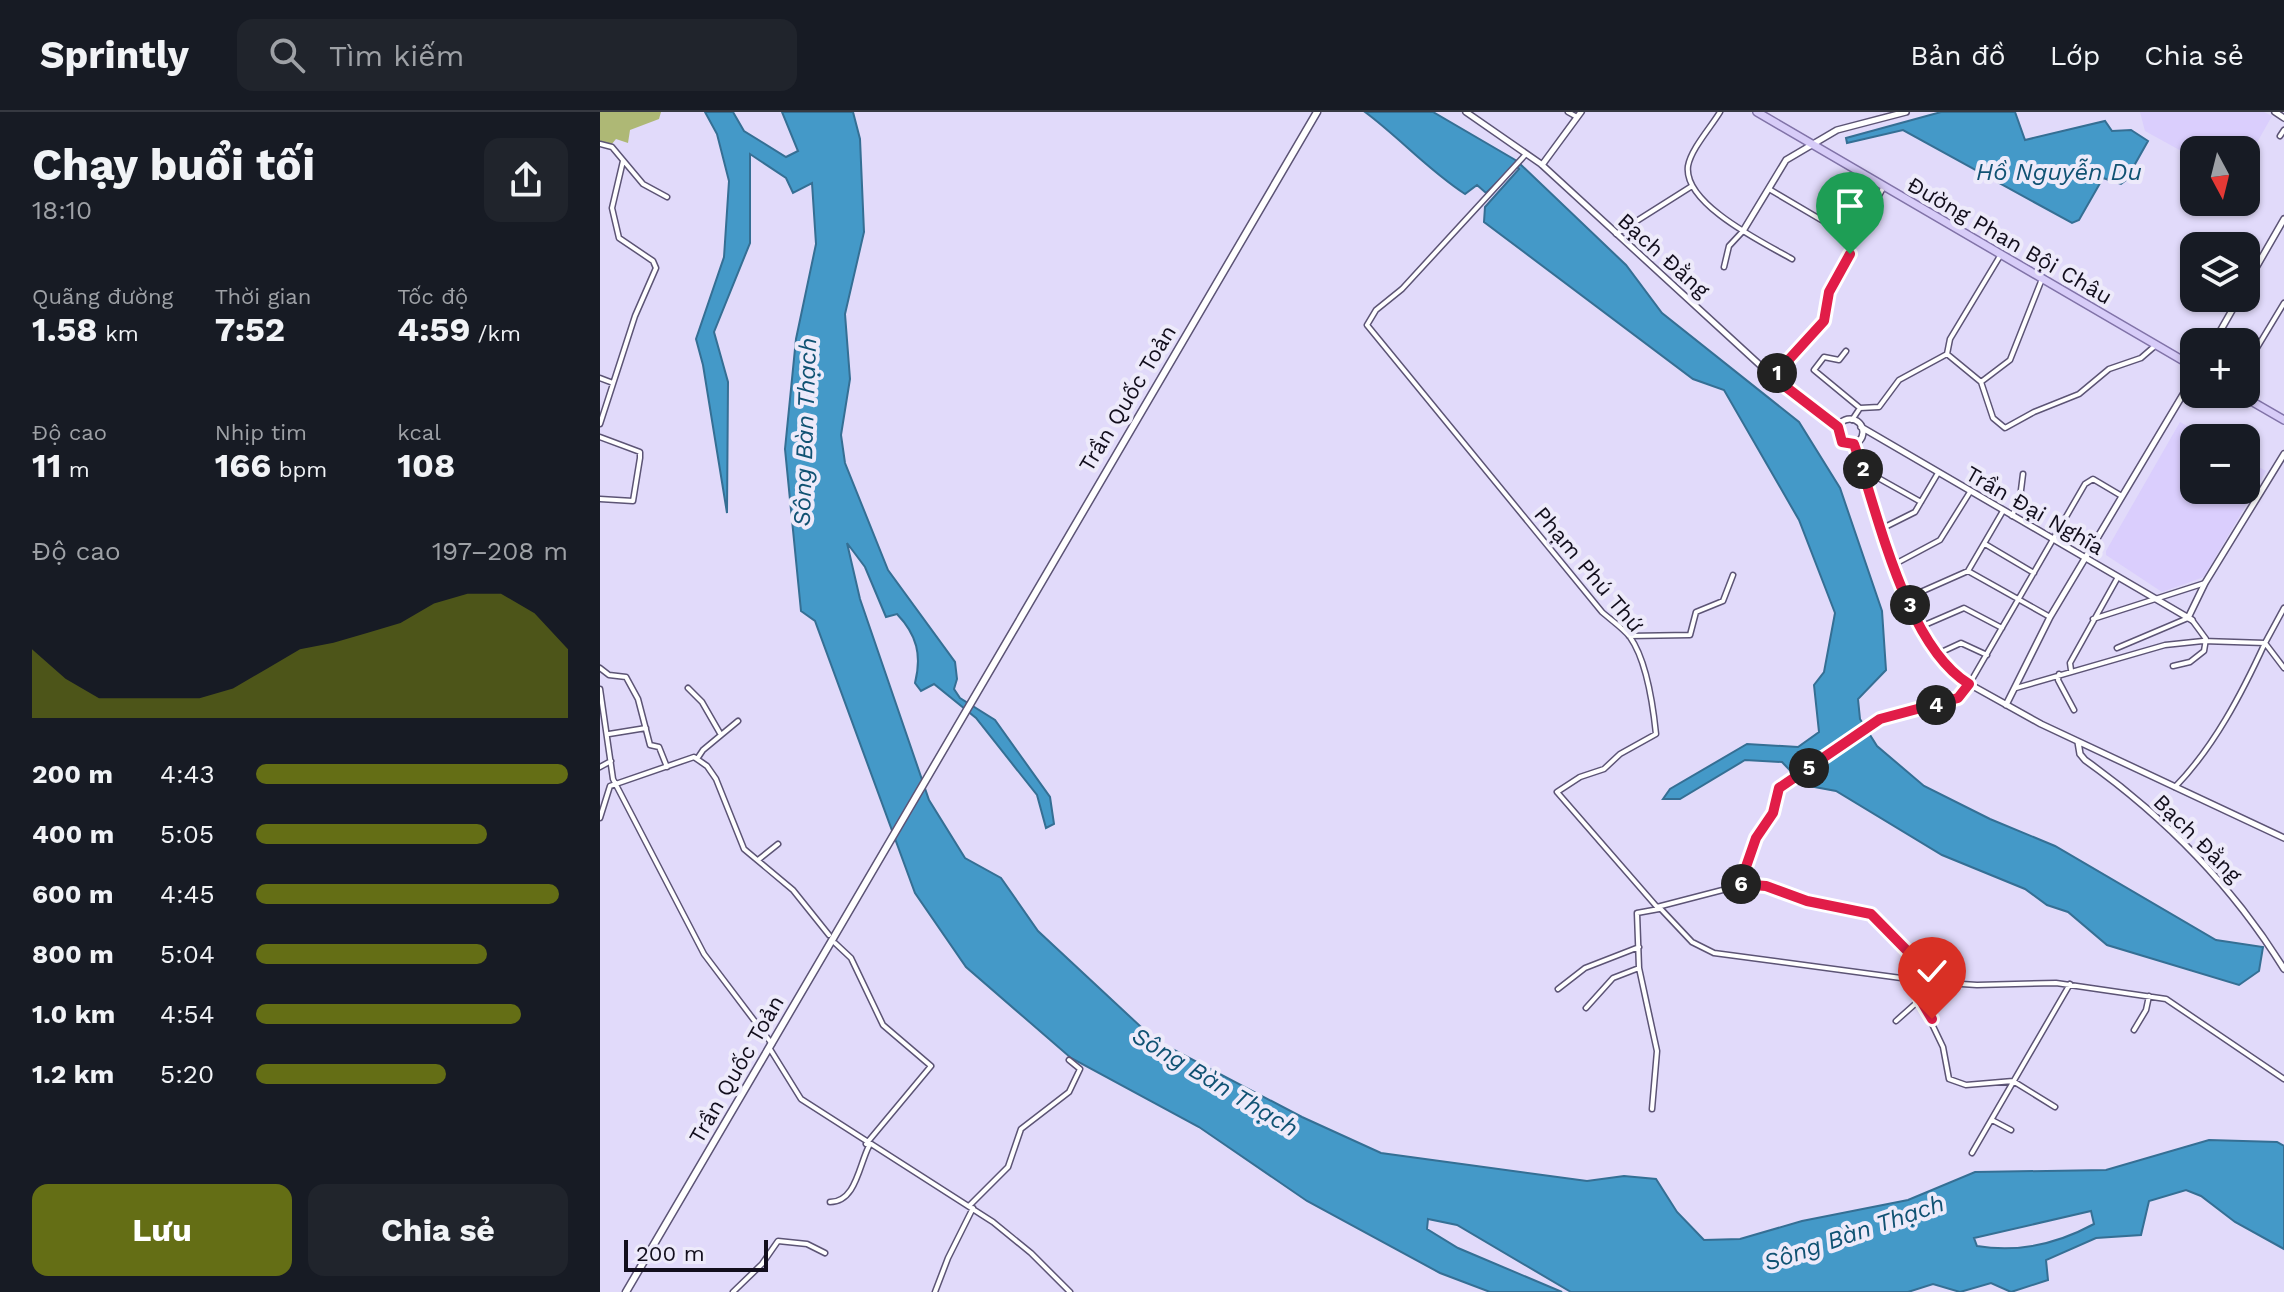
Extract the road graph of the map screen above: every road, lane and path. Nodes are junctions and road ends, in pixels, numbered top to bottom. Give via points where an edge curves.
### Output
1 (1466, 112) edge
2 (1568, 112) edge
3 (1720, 112) edge
4 (1757, 112) edge
5 (1906, 112) edge
6 (2275, 112) edge
7 (1316, 113) edge
8 (1579, 115) edge
9 (1768, 115) edge
10 (2284, 118) edge
11 (2284, 130) edge
12 (2280, 136) dead end
13 (600, 144) edge
14 (1809, 144) junction
15 (1526, 154) junction
16 (623, 161) junction
17 (1542, 165) junction
18 (1692, 186) junction
19 (1883, 188) junction
20 (1769, 189) junction
21 (667, 197) dead end
22 (2284, 219) edge
23 (1830, 225) dead end
24 (1743, 231) junction
25 (1616, 234) junction
26 (2000, 256) junction
27 (1792, 259) dead end
28 (2260, 261) edge
29 (1724, 267) dead end
30 (2042, 279) junction
31 (2284, 303) edge
32 (2260, 343) edge
33 (2156, 345) junction
34 (1846, 351) dead end
35 (1947, 354) junction
36 (2180, 359) edge
37 (1773, 377) junction
38 (600, 378) edge
39 (1981, 382) junction
40 (613, 383) junction
41 (2180, 399) edge
42 (2260, 406) edge
43 (1860, 408) junction
44 (1852, 420) junction
45 (2284, 420) edge
46 (600, 424) edge
47 (1838, 427) junction
48 (1861, 427) junction
49 (600, 437) edge
50 (1854, 444) junction
51 (2284, 454) edge
52 (1863, 470) junction
53 (1938, 472) junction
54 (2023, 474) dead end
55 (1970, 492) junction
56 (2120, 495) junction
57 (600, 499) edge
58 (1921, 502) junction
59 (2003, 511) junction
60 (2012, 516) junction
61 (1883, 528) junction
62 (2053, 538) junction
63 (1984, 543) junction
64 (2085, 558) junction
65 (1895, 564) junction
66 (1968, 571) junction
67 (2034, 573) junction
68 (1733, 575) dead end
69 (2118, 577) junction
70 (2205, 583) junction
71 (2155, 596) junction
72 (1907, 598) junction
73 (2019, 601) junction
74 (2284, 608) edge
75 (2050, 617) junction
76 (2093, 619) junction
77 (2190, 619) junction
78 (1920, 627) junction
79 (2002, 628) junction
80 (1629, 636) junction
81 (2206, 641) junction
82 (2265, 643) junction
83 (2117, 648) dead end
84 (1935, 655) junction
85 (1987, 655) junction
86 (2173, 666) dead end
87 (600, 668) edge
88 (2284, 668) edge
89 (2071, 671) junction
90 (2059, 674) junction
91 (1969, 684) junction
92 (688, 688) dead end
93 (600, 689) edge
94 (2014, 689) junction
95 (2006, 705) junction
96 (2074, 710) dead end
97 (738, 721) dead end
98 (646, 728) junction
99 (608, 734) junction
100 (721, 735) junction
101 (2078, 741) junction
102 (697, 759) junction
103 (611, 761) junction
104 (600, 767) edge
105 (667, 767) junction
106 (616, 784) junction
107 (2175, 787) junction
108 (600, 818) edge
109 (2284, 838) edge
110 (778, 844) dead end
111 (758, 860) junction
112 (1740, 884) junction
113 (1661, 908) junction
114 (829, 935) dead end
115 (835, 943) dead end
116 (1639, 947) junction
117 (1639, 968) junction
118 (2284, 969) edge
119 (1931, 982) junction
120 (2070, 984) junction
121 (1558, 989) dead end
122 (2149, 996) junction
123 (1920, 999) junction
124 (1586, 1008) dead end
125 (1896, 1021) dead end
126 (2134, 1030) dead end
127 (771, 1046) junction
128 (1069, 1060) dead end
129 (2284, 1079) edge
130 (2013, 1081) junction
131 (2055, 1107) dead end
132 (1652, 1109) dead end
133 (1992, 1120) junction
134 (2011, 1130) dead end
135 (868, 1145) junction
136 (1972, 1153) dead end
137 (830, 1202) dead end
138 (971, 1207) junction
139 (825, 1253) dead end
140 (626, 1292) edge
141 (733, 1292) edge
142 (935, 1292) edge
143 (1070, 1292) edge

1 - 15 street, Bạch Đằng
2 - 8 street
3 - 18 street via 1688,163
4 - 9 main road, Đường Phan Bội Châu
5 - 14 street via 1837,130
6 - 10 street
7 - 127 main road, Trần Quốc Toản
8 - 17 street
9 - 14 main road, Đường Phan Bội Châu
11 - 12 street
13 - 16 street via 612,147
14 - 19 main road, Đường Phan Bội Châu
14 - 20 street via 1786,160
15 - 17 street, Bạch Đằng
15 - 80 street, Phạm Phú Thứ via 1367,325 1602,612
16 - 21 street via 643,184
16 - 40 street via 612,208 619,238 656,268
17 - 25 street, Bạch Đằng
18 - 24 street
18 - 25 street
19 - 26 main road, Đường Phan Bội Châu
19 - 37 street via 1829,292 1824,321
20 - 23 street
20 - 24 street
22 - 28 street
24 - 27 street
24 - 29 street via 1729,246
25 - 37 street, Bạch Đằng
26 - 30 main road, Đường Phan Bội Châu
26 - 35 street via 1950,339
30 - 33 main road, Đường Phan Bội Châu
30 - 39 street via 2010,360
31 - 32 street
33 - 36 main road, Đường Phan Bội Châu
33 - 39 street via 2141,358 2109,369 2079,394 2005,428 1993,418
34 - 43 street via 1839,360 1824,357 1814,370
35 - 39 street
35 - 43 street via 1899,380 1879,407
37 - 47 street, Bạch Đằng
38 - 40 street
40 - 46 street
41 - 56 street
42 - 45 main road
43 - 44 street
44 - 47 street
44 - 48 street
47 - 50 street via 1842,442
48 - 50 street
48 - 53 street, Trần Đại Nghĩa
49 - 57 street via 633,448 640,458 633,501
50 - 52 street
51 - 70 street
52 - 58 street
52 - 61 street
53 - 55 street, Trần Đại Nghĩa
53 - 58 street
54 - 60 street
55 - 59 street, Trần Đại Nghĩa
55 - 65 street via 1940,540
56 - 62 street via 2089,479
56 - 64 street
58 - 61 street via 1915,512
59 - 60 street, Trần Đại Nghĩa
59 - 63 street
60 - 62 street, Trần Đại Nghĩa
61 - 65 street
62 - 64 street, Trần Đại Nghĩa
62 - 67 street
63 - 66 street
63 - 67 street
64 - 69 street, Trần Đại Nghĩa
64 - 75 street
65 - 72 street
66 - 72 street
66 - 73 street
67 - 73 street
68 - 80 street via 1723,601 1696,612 1690,635
69 - 71 street, Trần Đại Nghĩa
69 - 76 street
70 - 71 street
70 - 77 street
71 - 76 street
71 - 77 street, Trần Đại Nghĩa
72 - 78 street
73 - 75 street
73 - 79 street
74 - 82 street
75 - 94 street
76 - 89 street via 2070,663
77 - 81 street
77 - 83 street
78 - 79 street via 1964,608
78 - 84 street
79 - 85 street
80 - 113 street, Phạm Phú Thứ via 1641,661 1656,734 1557,792
81 - 82 street
81 - 86 street via 2194,660
81 - 89 street via 2165,645
82 - 88 street
82 - 107 street via 2232,707
84 - 85 street via 1961,643
84 - 91 street
85 - 91 street
87 - 98 street via 626,677
89 - 90 street
90 - 94 street
90 - 96 street
91 - 95 street
91 - 112 street via 1958,698 1872,724 1776,791 1773,813 1756,838
92 - 100 street
93 - 99 street
94 - 95 street
95 - 101 street
97 - 100 street
98 - 99 street
98 - 105 street via 650,745 659,747
99 - 103 street
100 - 102 street
101 - 107 street
101 - 118 street, Bạch Đằng via 2085,760 2188,844 2233,896
102 - 105 street
102 - 111 street via 716,779 738,841
103 - 104 street
103 - 106 street
105 - 106 street
106 - 108 street via 608,788
106 - 127 street via 704,954
107 - 109 street
110 - 111 street
111 - 114 street via 793,890
112 - 113 street
112 - 119 street via 1871,914 1923,966
113 - 116 street via 1637,913
113 - 119 street via 1692,942 1709,952
115 - 135 street via 851,958 883,1025 931,1066
116 - 117 street
116 - 121 street via 1585,968
117 - 124 street via 1613,978
117 - 132 street via 1657,1051
119 - 120 street
119 - 123 street
120 - 122 street
120 - 130 street
122 - 126 street
122 - 129 street via 2175,1003
123 - 125 street
123 - 130 street via 1943,1047 1949,1079 1966,1085
127 - 135 street via 801,1099
127 - 140 main road, Trần Quốc Toản
128 - 138 street via 1080,1069 1077,1081 1025,1124 1008,1167
130 - 131 street
130 - 133 street
133 - 134 street
133 - 136 street
135 - 137 street via 849,1194
135 - 138 street
138 - 142 street
138 - 143 street via 1031,1253
139 - 141 street via 807,1244 778,1241

